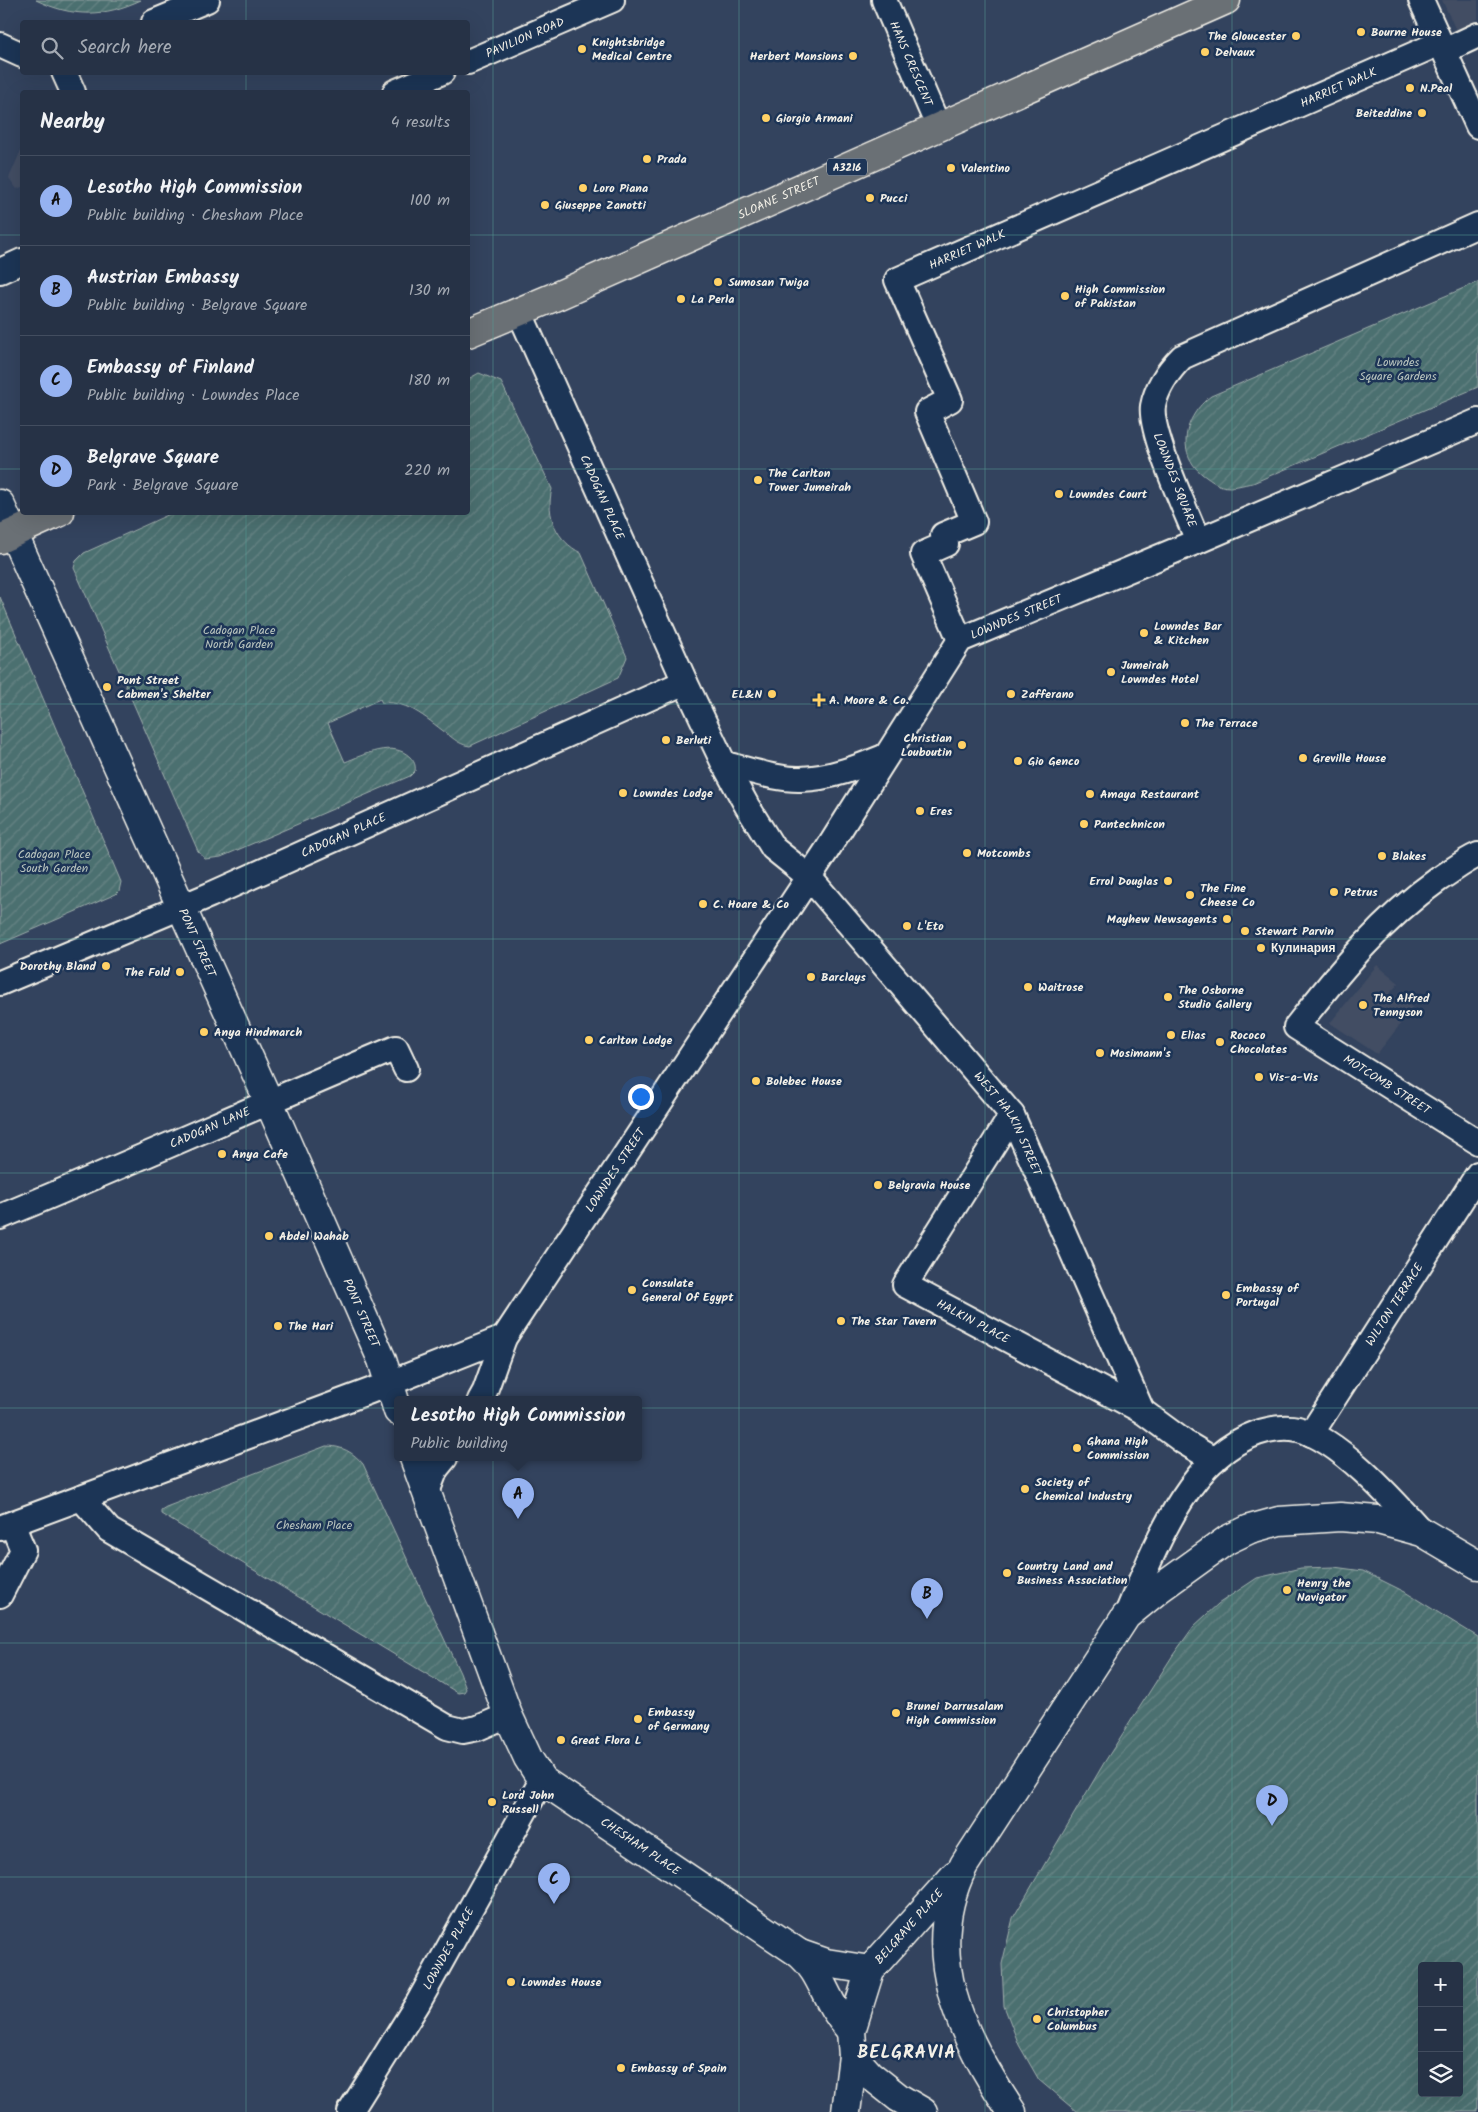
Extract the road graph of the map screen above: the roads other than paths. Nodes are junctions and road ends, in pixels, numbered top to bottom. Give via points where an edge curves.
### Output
1 (207, 0) edge
2 (612, 0) edge
3 (884, 0) edge
4 (1226, 0) edge
5 (1421, 0) edge
6 (159, 20) edge
7 (1478, 35) edge
8 (0, 45) edge
9 (1442, 47) junction
10 (20, 54) edge
11 (470, 61) edge
12 (65, 75) edge
13 (435, 75) edge
14 (72, 90) edge
15 (400, 90) edge
16 (938, 126) junction
17 (1478, 126) edge
18 (1478, 225) edge
19 (20, 262) edge
20 (0, 271) edge
21 (519, 310) junction
22 (470, 332) edge
23 (1478, 421) edge
24 (0, 504) edge
25 (53, 515) edge
26 (7, 536) edge
27 (1198, 541) junction
28 (960, 640) junction
29 (685, 682) junction
30 (886, 756) junction
31 (721, 757) junction
32 (1478, 855) edge
33 (809, 877) junction
34 (181, 908) junction
35 (0, 983) edge
36 (406, 1069) dead end
37 (269, 1102) junction
38 (1012, 1115) junction
39 (1478, 1142) edge
40 (1478, 1174) edge
41 (0, 1217) edge
42 (504, 1338) junction
43 (390, 1383) junction
44 (482, 1396) edge
45 (394, 1397) edge
46 (1142, 1411) junction
47 (1311, 1434) junction
48 (1214, 1460) junction
49 (415, 1461) edge
50 (443, 1461) edge
51 (426, 1492) junction
52 (81, 1498) junction
53 (6, 1526) edge
54 (1422, 1532) junction
55 (1478, 1565) edge
56 (0, 1596) edge
57 (1126, 1616) junction
58 (508, 1715) junction
59 (542, 1780) junction
60 (964, 1864) junction
61 (800, 1954) junction
62 (870, 1970) junction
63 (852, 2044) junction
64 (350, 2112) edge
65 (846, 2112) edge
66 (923, 2112) edge
67 (1012, 2112) edge

1 - 6 street
2 - 11 street, PAVILION ROAD
3 - 16 street, HANS CRESCENT
4 - 16 main road, SLOANE STREET / A3216
5 - 9 street
7 - 9 street, HARRIET WALK
8 - 10 street
9 - 17 street
9 - 28 street, HARRIET WALK via 897,280 950,400 927,412 974,522 943,536 946,544 923,554
12 - 14 street
13 - 15 street
16 - 21 main road, SLOANE STREET / A3216
18 - 27 street, LOWNDES SQUARE via 1182,357 1170,369 1159,385 1153,407 1154,428
19 - 20 street
21 - 22 main road, SLOANE STREET / A3216
21 - 29 street, CADOGAN PLACE
23 - 27 street, LOWNDES SQUARE
24 - 26 main road, PONT STREET
25 - 26 main road
26 - 34 main road, PONT STREET
27 - 28 street, LOWNDES STREET
28 - 30 street, LOWNDES STREET
29 - 31 street, CADOGAN PLACE
29 - 34 street, CADOGAN PLACE
30 - 31 street via 827,777 799,780
30 - 33 street, LOWNDES STREET
31 - 33 street via 773,848
32 - 39 street, MOTCOMB STREET via 1420,893 1380,928 1349,960 1296,1027
33 - 38 street, WEST HALKIN STREET
33 - 42 street, LOWNDES STREET
34 - 35 street, CADOGAN PLACE
34 - 37 main road, PONT STREET
36 - 37 street, CADOGAN LANE via 396,1048
37 - 41 street, CADOGAN LANE
37 - 43 main road, PONT STREET
38 - 46 street, WEST HALKIN STREET
38 - 46 street, HALKIN PLACE via 904,1285
40 - 47 street, WILTON TERRACE
42 - 43 street
42 - 44 street
43 - 45 main road
43 - 52 street
46 - 48 street, HALKIN PLACE
47 - 48 street via 1297,1429 1266,1430 1238,1443
47 - 54 street via 1382,1488
48 - 57 street via 1190,1487 1169,1522
49 - 51 main road, CHESHAM PLACE
50 - 51 street
51 - 58 main road, CHESHAM PLACE
52 - 53 street
52 - 58 street via 109,1530 447,1727 463,1731
53 - 56 street via 23,1550
54 - 55 main road
54 - 57 main road via 1378,1520 1340,1517 1279,1521 1250,1529 1227,1540
57 - 60 main road
58 - 59 main road, CHESHAM PLACE
59 - 61 main road, CHESHAM PLACE
59 - 64 street, LOWNDES PLACE via 418,2003
60 - 62 main road, BELGRAVE PLACE
60 - 67 main road via 954,1886 945,1931 953,1996 975,2052
61 - 62 main road, CHESHAM PLACE via 826,1963
61 - 63 main road, CHESHAM PLACE via 817,1973
62 - 63 main road, BELGRAVE PLACE
63 - 65 main road, BELGRAVE PLACE
63 - 66 main road, CHESHAM PLACE via 870,2075

